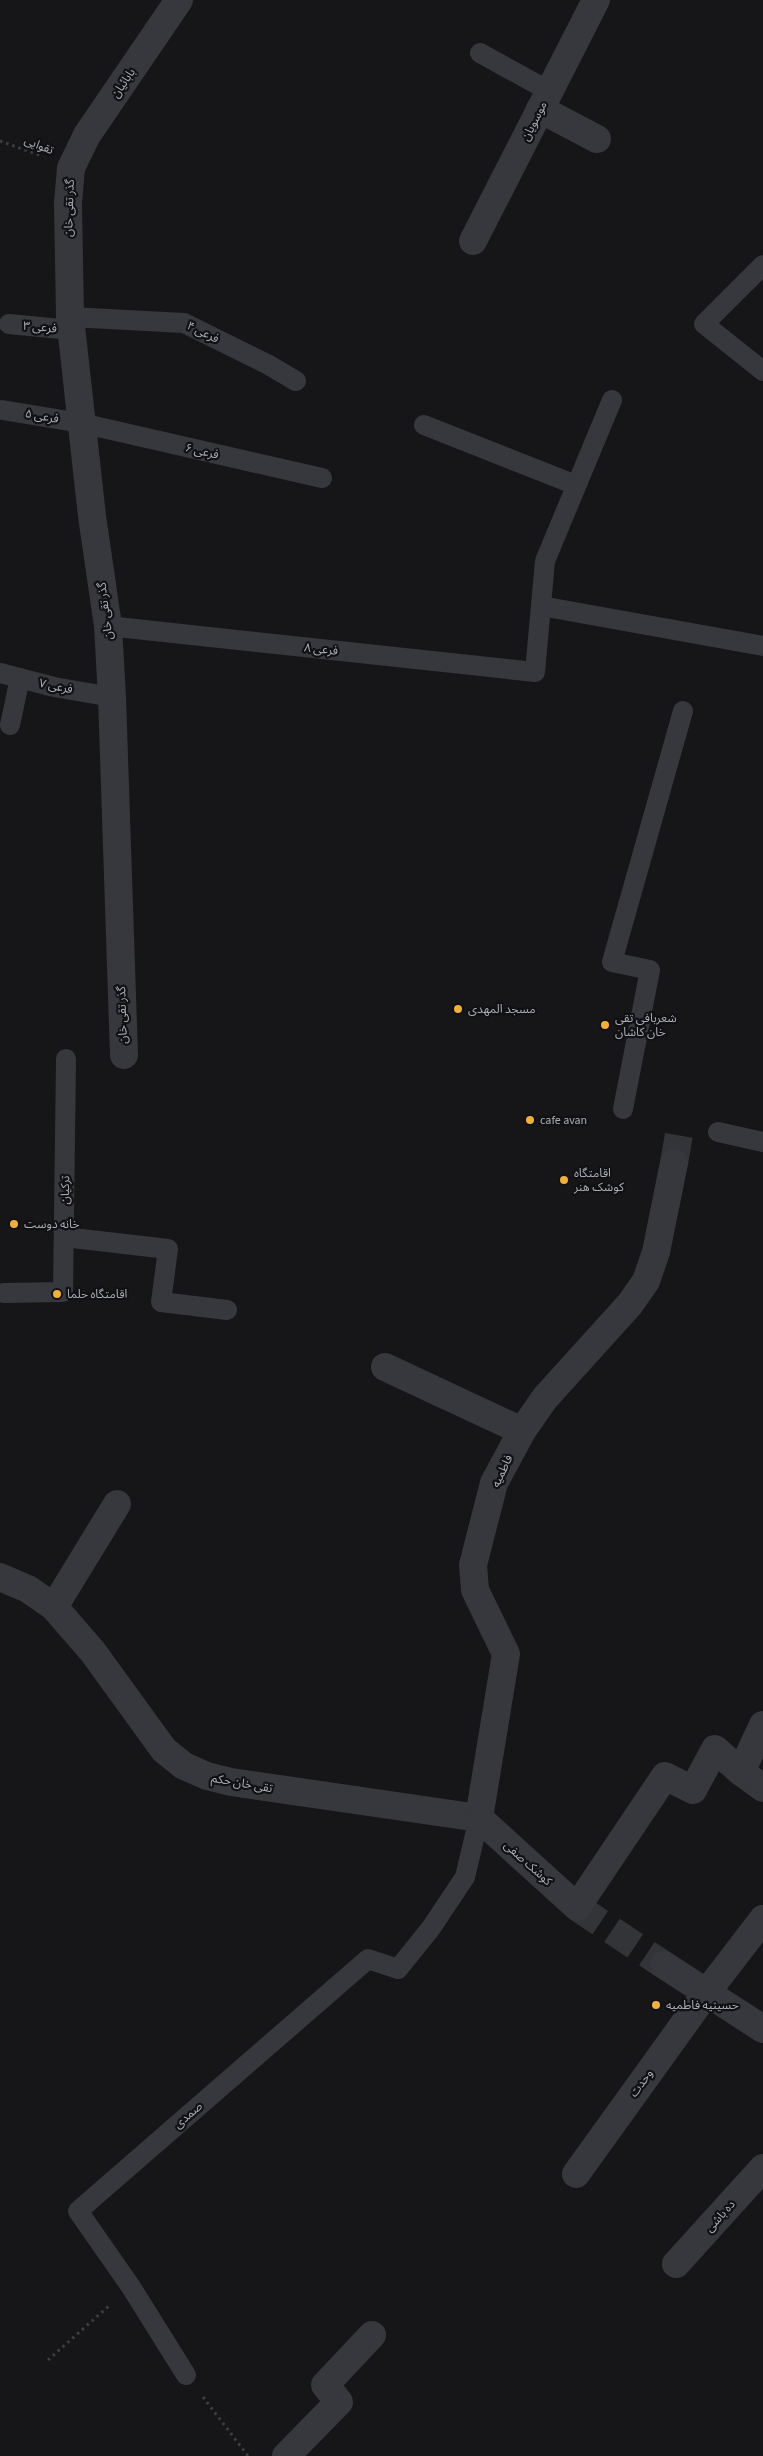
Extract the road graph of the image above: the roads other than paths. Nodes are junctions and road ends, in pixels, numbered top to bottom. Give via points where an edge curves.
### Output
1 (179, 0) edge
2 (596, 0) edge
3 (480, 54) dead end
4 (545, 100) junction
5 (597, 138) dead end
6 (71, 168) joint
7 (473, 241) dead end
8 (763, 265) edge
9 (70, 323) junction
10 (9, 324) dead end
11 (763, 371) edge
12 (296, 381) dead end
13 (612, 400) dead end
14 (2, 410) dead end
15 (82, 423) junction
16 (424, 425) dead end
17 (322, 478) dead end
18 (576, 485) junction
19 (541, 606) junction
20 (108, 626) junction
21 (763, 646) edge
22 (0, 673) edge
23 (20, 678) junction
24 (112, 697) junction
25 (683, 711) dead end
26 (10, 725) dead end
27 (124, 1055) dead end
28 (66, 1058) dead end
29 (623, 1108) dead end
30 (718, 1132) dead end
31 (763, 1142) edge
32 (674, 1163) tunnel mouth
33 (64, 1237) junction
34 (4, 1293) dead end
35 (227, 1310) dead end
36 (385, 1367) dead end
37 (522, 1431) junction
38 (117, 1504) dead end
39 (0, 1577) edge
40 (54, 1607) junction
41 (763, 1725) edge
42 (741, 1772) junction
43 (763, 1788) edge
44 (479, 1818) junction
45 (763, 1919) edge
46 (664, 1965) tunnel mouth
47 (707, 1992) junction
48 (763, 2029) edge
49 (763, 2168) edge
50 (576, 2174) dead end
51 (676, 2264) dead end
52 (372, 2334) dead end
53 (186, 2374) road end
54 (286, 2456) edge

1 - 6 street, بابائیان via 87,135
2 - 4 street, موسویان
3 - 4 lane
4 - 5 street
4 - 7 street, موسویان
6 - 9 street, گذر تقی خان via 67,242
8 - 11 lane via 704,324
9 - 10 lane, فرعی ۳
9 - 12 lane, فرعی ۴ via 184,323
9 - 15 street, گذر تقی خان
13 - 18 lane
14 - 15 lane, فرعی ۵
15 - 17 lane, فرعی ۶
15 - 20 street, گذر تقی خان
16 - 18 lane
18 - 19 lane via 545,561
19 - 20 lane, فرعی ۸ via 535,672
19 - 21 lane
20 - 24 street, گذر تقی خان
22 - 23 lane, فرعی ۷
23 - 24 lane, فرعی ۷
23 - 26 lane
24 - 27 street, گذر تقی خان
25 - 29 lane via 612,962 650,970
28 - 33 lane, ترکیان
30 - 31 lane
32 - 37 street, فاطمیه via 656,1252 646,1281 630,1304 545,1398
33 - 34 lane, ترکیان via 63,1292
33 - 35 lane via 168,1249 161,1302
36 - 37 street
37 - 44 street, فاطمیه via 494,1483 473,1565 475,1590 506,1654
38 - 40 street
39 - 40 street, تقی خان حکم via 28,1589
40 - 44 street, تقی خان حکم via 93,1652 164,1750 184,1766 231,1782
41 - 42 street
42 - 43 street
42 - 44 street, کوشک صفی via 714,1749 693,1790 665,1776 577,1907
44 - 53 lane, صمدی via 465,1877 431,1928 398,1969 368,1959 78,2211 131,2286
45 - 47 street, وحدت
46 - 47 street
47 - 48 street
47 - 50 street, وحدت
49 - 51 street, ده باشی
52 - 54 street via 324,2385 339,2402

